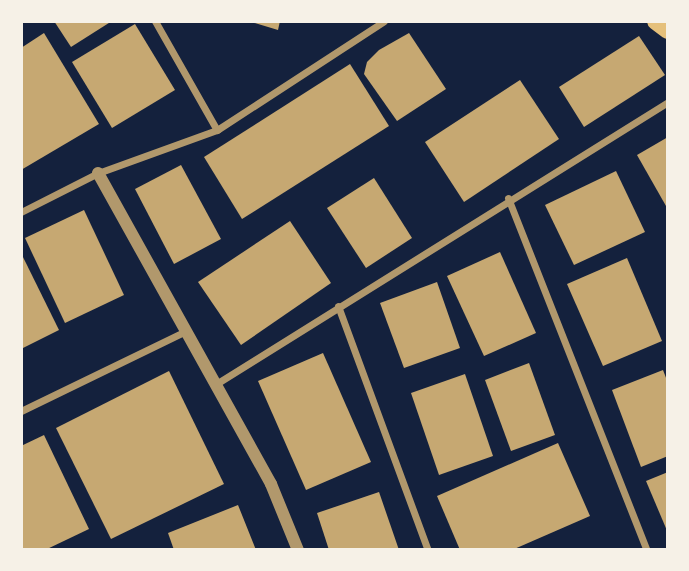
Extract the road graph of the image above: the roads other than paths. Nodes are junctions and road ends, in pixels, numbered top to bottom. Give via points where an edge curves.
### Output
1 (155, 21) edge
2 (384, 21) edge
3 (656, 21) edge
4 (668, 30) edge
5 (668, 102) edge
6 (217, 130) junction
7 (99, 173) junction
8 (508, 198) junction
9 (21, 212) edge
10 (338, 306) junction
11 (186, 331) junction
12 (216, 384) junction
13 (21, 411) edge
14 (298, 550) edge
15 (428, 550) edge
16 (647, 550) edge

1 - 6 street
2 - 6 street
3 - 4 main road
5 - 8 street
6 - 7 street
7 - 9 street
7 - 11 street
8 - 10 street
8 - 16 street
10 - 12 street
10 - 15 street
11 - 12 street
11 - 13 street
12 - 14 street via 271,484

